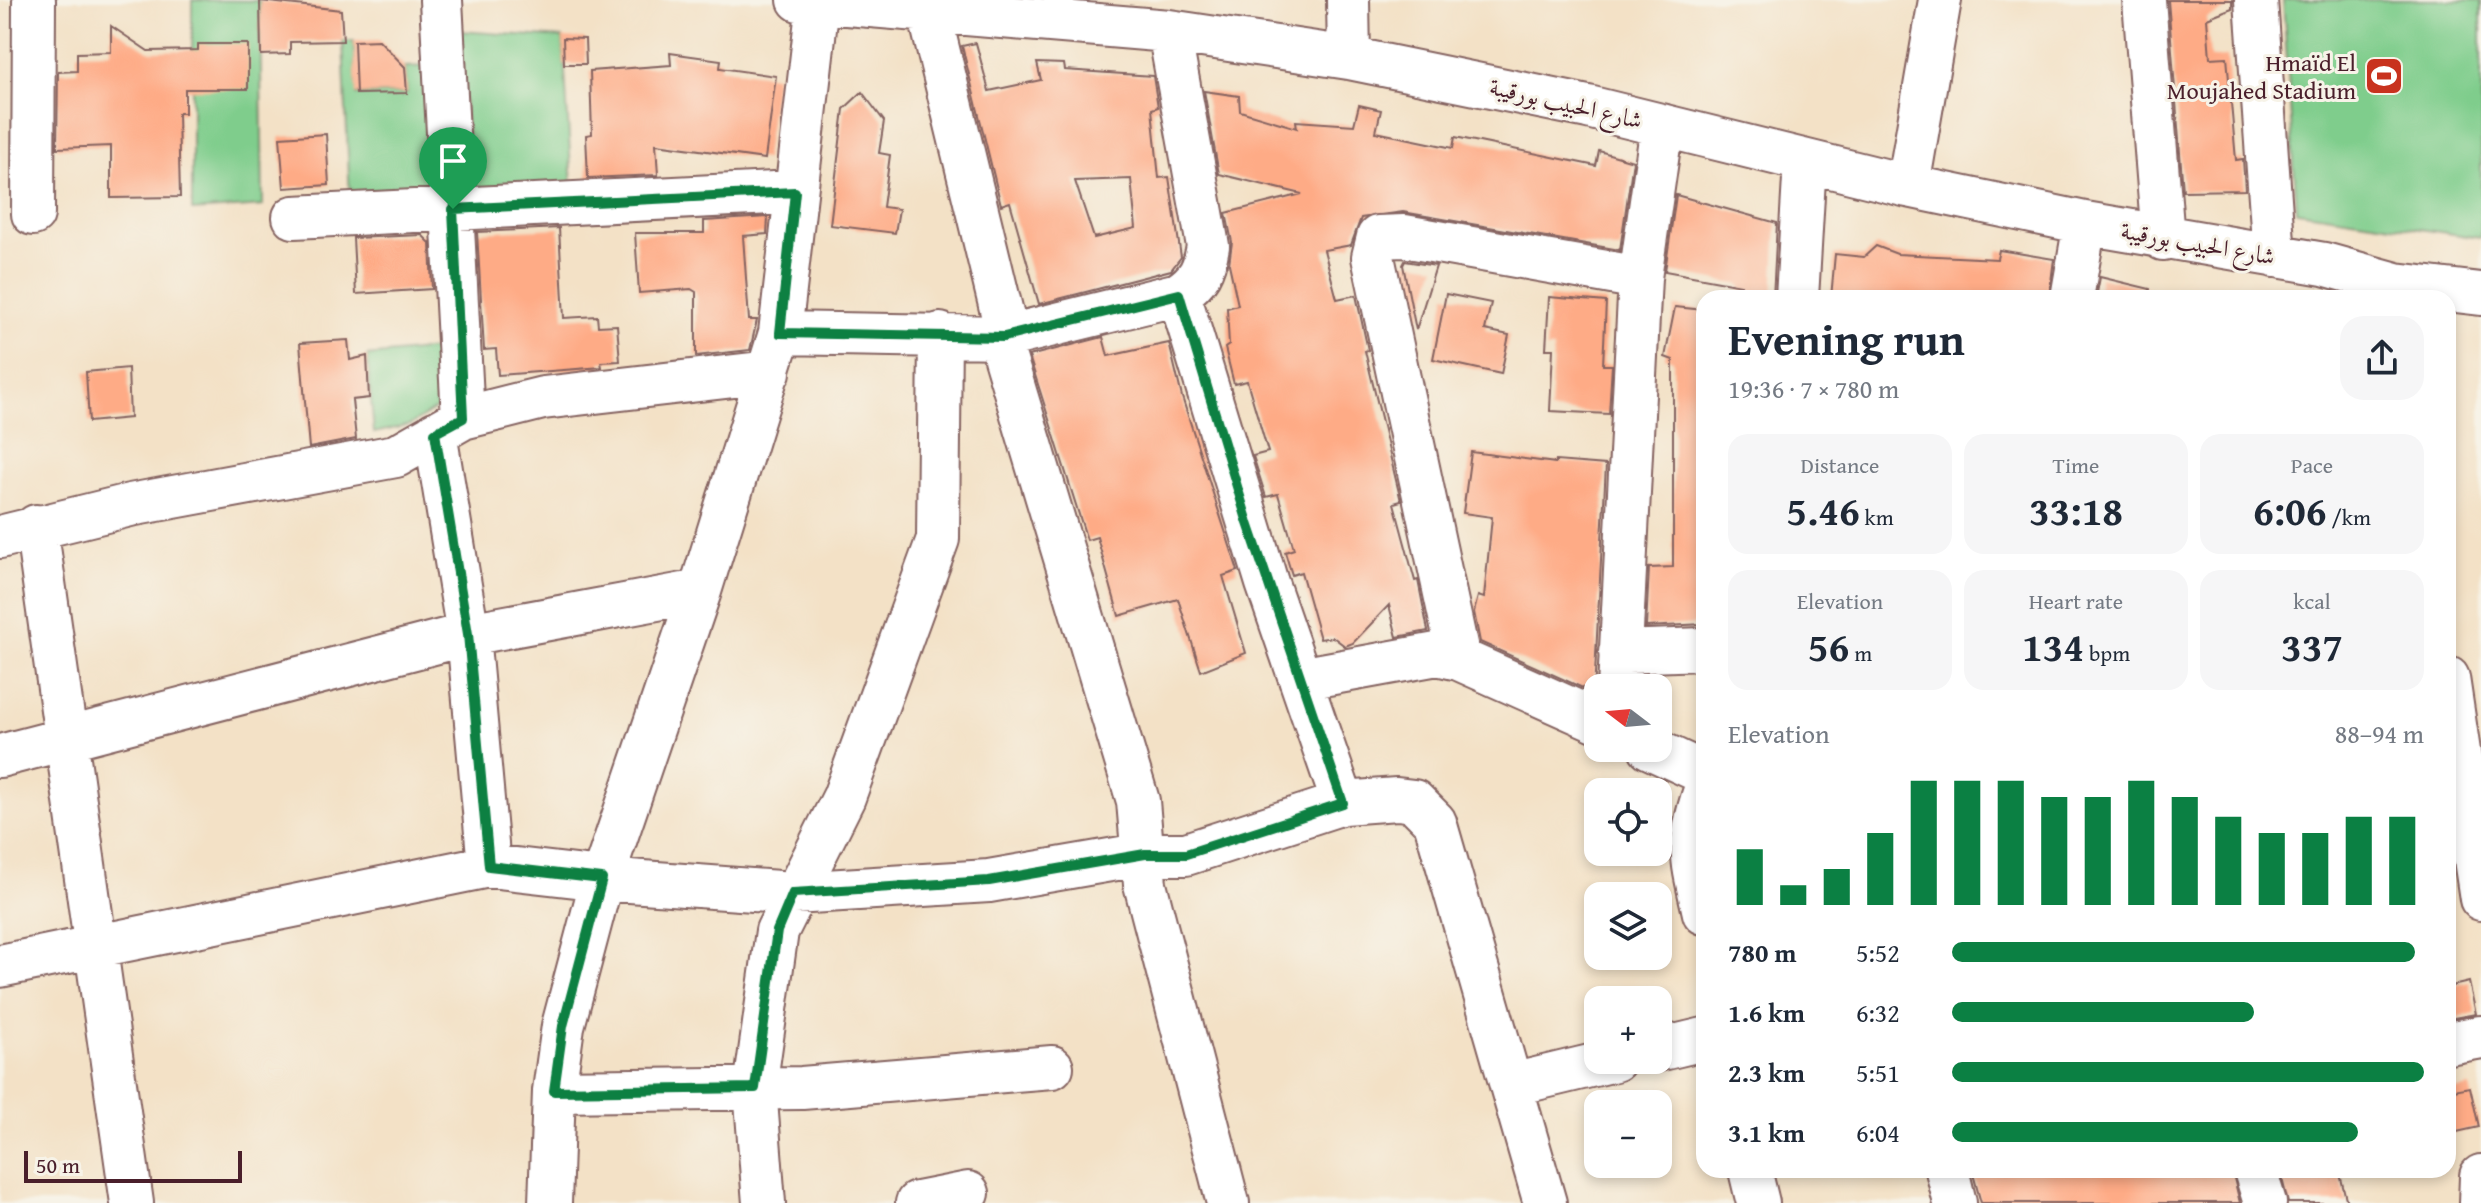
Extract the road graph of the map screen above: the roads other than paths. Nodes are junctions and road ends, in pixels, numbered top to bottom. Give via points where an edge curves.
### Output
1 (34, 0) edge
2 (441, 0) edge
3 (1348, 0) edge
4 (1940, 0) edge
5 (2144, 0) edge
6 (2256, 0) edge
7 (808, 1) edge
8 (1035, 11) edge
9 (929, 12) junction
10 (1169, 31) junction
11 (1349, 58) junction
12 (1662, 125) junction
13 (1805, 161) junction
14 (1908, 186) junction
15 (795, 192) junction
16 (453, 209) junction
17 (33, 214) dead end
18 (294, 217) dead end
19 (2085, 223) junction
20 (2163, 239) junction
21 (2274, 256) junction
22 (2481, 265) edge
23 (1640, 278) junction
24 (2397, 280) edge
25 (1797, 290) edge
26 (2073, 290) edge
27 (1179, 294) junction
28 (2481, 294) edge
29 (780, 333) junction
30 (940, 334) junction
31 (1004, 337) junction
32 (769, 372) junction
33 (449, 425) junction
34 (18, 532) edge
35 (700, 591) junction
36 (468, 634) junction
37 (1696, 651) edge
38 (1459, 659) junction
39 (1619, 670) edge
40 (1300, 679) junction
41 (1584, 715) edge
42 (64, 740) junction
43 (2456, 742) edge
44 (0, 756) edge
45 (1672, 758) edge
46 (1696, 769) edge
47 (1343, 803) junction
48 (2465, 814) edge
49 (1696, 817) edge
50 (1145, 854) junction
51 (489, 866) junction
52 (602, 879) junction
53 (1696, 880) edge
54 (793, 893) junction
55 (2481, 899) edge
56 (96, 948) junction
57 (0, 966) edge
58 (2481, 1037) edge
59 (1696, 1041) edge
60 (2456, 1042) edge
61 (1672, 1047) edge
62 (1052, 1067) dead end
63 (1584, 1067) edge
64 (1511, 1085) junction
65 (755, 1088) junction
66 (554, 1091) junction
67 (2481, 1176) edge
68 (1752, 1178) edge
69 (1949, 1178) edge
70 (2257, 1178) edge
71 (968, 1193) dead end
72 (132, 1203) edge
73 (551, 1203) edge
74 (764, 1203) edge
75 (917, 1203) edge
76 (1228, 1203) edge
77 (1545, 1203) edge
78 (1758, 1203) edge
79 (1955, 1203) edge
80 (2265, 1203) edge
81 (2480, 1203) edge

1 - 17 street
2 - 16 street
3 - 11 street
4 - 14 street
5 - 20 street
6 - 21 street
7 - 9 street, شارع الحبيب بورقيبة
7 - 15 street
8 - 9 street, شارع الحبيب بورقيبة
8 - 10 street, شارع الحبيب بورقيبة
9 - 31 street
10 - 11 street, شارع الحبيب بورقيبة
10 - 27 street via 1208,246 1204,270
11 - 12 street, شارع الحبيب بورقيبة
12 - 13 street, شارع الحبيب بورقيبة
12 - 23 street
13 - 14 street, شارع الحبيب بورقيبة
13 - 25 street
14 - 19 street, شارع الحبيب بورقيبة
15 - 16 street
15 - 29 street
16 - 18 street
16 - 33 street
19 - 20 street, شارع الحبيب بورقيبة
19 - 26 street
20 - 21 street, شارع الحبيب بورقيبة
21 - 24 street, شارع الحبيب بورقيبة
22 - 24 street
23 - 38 street via 1404,236 1378,237 1373,257
23 - 39 street
24 - 28 street
27 - 31 street
27 - 40 street
29 - 30 street
29 - 32 street
30 - 31 street
30 - 54 street via 938,539 844,797
31 - 50 street via 1005,358 1138,801
32 - 33 street via 543,398
32 - 35 street
33 - 34 street via 396,456
33 - 36 street
34 - 42 street
35 - 36 street
35 - 52 street
36 - 42 street
36 - 51 street
37 - 39 street
38 - 40 street via 1424,654
38 - 41 street
40 - 47 street
42 - 44 street
42 - 56 street
43 - 48 street
45 - 46 street
47 - 50 street via 1186,854
47 - 64 street via 1414,801 1435,822
48 - 55 street
49 - 53 street via 1690,855
50 - 54 street via 989,881
50 - 76 street via 1145,884
51 - 52 street
51 - 56 street
52 - 54 street
52 - 66 street via 563,1026
54 - 65 street via 777,931
56 - 57 street
56 - 72 street
58 - 60 street
59 - 61 street
62 - 65 street
63 - 64 street
64 - 77 street
65 - 66 street
65 - 74 street
66 - 73 street
67 - 81 street
68 - 78 street
69 - 79 street
70 - 80 street
71 - 75 street

